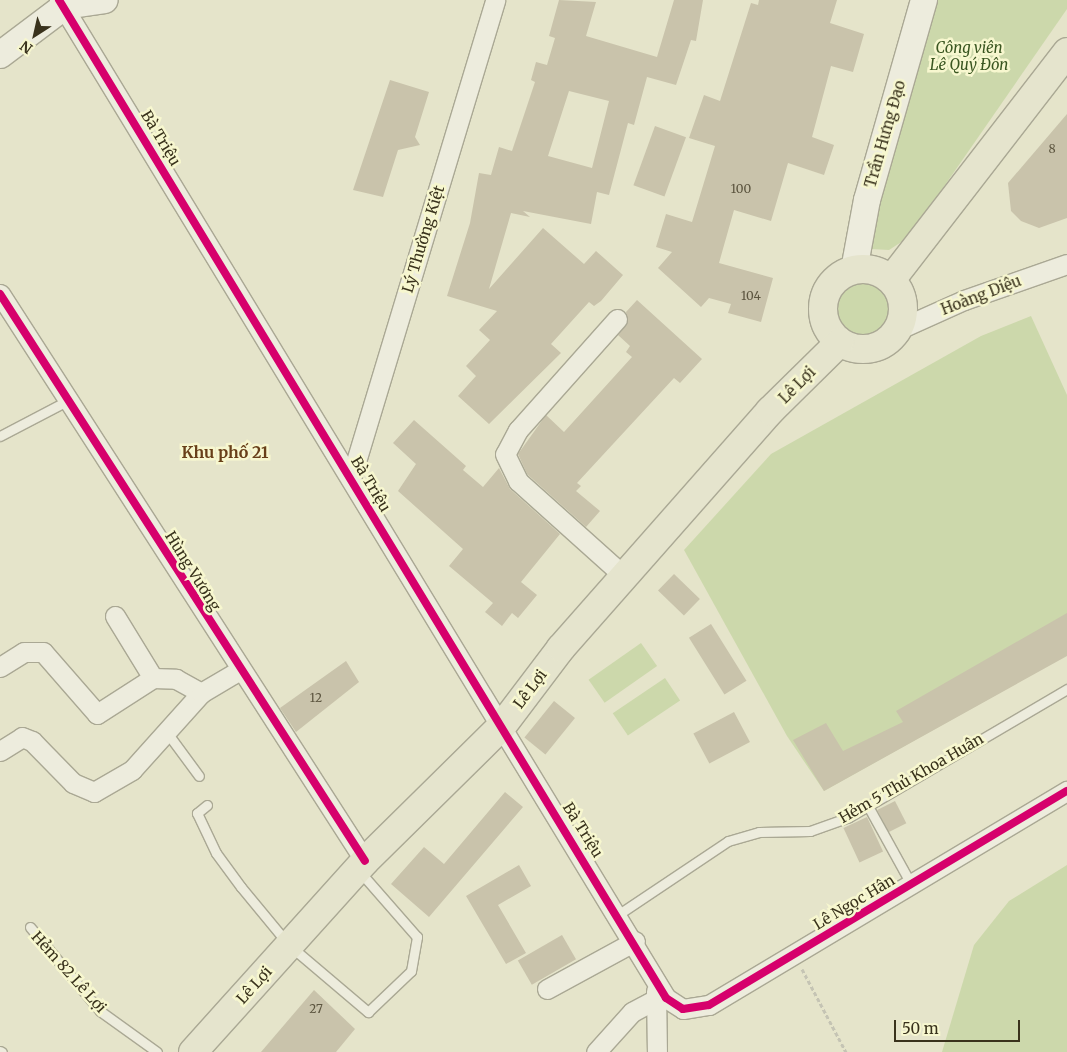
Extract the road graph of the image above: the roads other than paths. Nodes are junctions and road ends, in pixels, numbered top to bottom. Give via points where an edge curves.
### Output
1 (104, 0) edge
2 (495, 0) edge
3 (924, 0) edge
4 (63, 2) edge
5 (1067, 52) edge
6 (0, 54) edge
7 (1067, 264) edge
8 (854, 270) junction
9 (890, 280) junction
10 (0, 294) edge
11 (617, 319) dead end
12 (897, 330) junction
13 (840, 342) junction
14 (70, 400) junction
15 (0, 436) edge
16 (351, 478) junction
17 (625, 577) junction
18 (115, 616) dead end
19 (0, 667) edge
20 (240, 670) junction
21 (153, 678) junction
22 (1067, 689) edge
23 (201, 693) junction
24 (502, 726) junction
25 (168, 734) junction
26 (1, 749) edge
27 (198, 776) dead end
28 (1067, 792) edge
29 (207, 805) dead end
30 (868, 806) junction
31 (361, 865) junction
32 (911, 884) junction
33 (619, 914) junction
34 (30, 927) dead end
35 (635, 941) junction
36 (289, 945) junction
37 (547, 989) dead end
38 (656, 992) junction
39 (157, 1052) edge
40 (193, 1052) edge
41 (596, 1052) edge
42 (657, 1052) edge

1 - 4 main road
2 - 16 street, Lý Thường Kiệt
3 - 8 main road, Trần Hưng Đạo via 867,200
4 - 6 main road
4 - 16 street, Bà Triệu
5 - 9 main road
7 - 12 street, Hoàng Diệu via 964,300
8 - 9 main road via 867,269
8 - 13 main road via 841,275 825,296 825,321
9 - 12 main road via 903,304
10 - 14 street, Hùng Vương
11 - 17 street via 518,430 504,454 518,480
12 - 13 main road via 878,346 852,348
13 - 17 main road, Lê Lợi via 770,411
14 - 15 lane
14 - 20 street, Hùng Vương
16 - 24 street, Bà Triệu
17 - 24 main road, Lê Lợi via 561,648
18 - 21 street
19 - 21 street via 24,652 43,652 97,714
20 - 23 street
20 - 31 street, Hùng Vương
21 - 23 street via 176,679
22 - 30 lane, Hẻm 5 Thủ Khoa Huân
23 - 25 street
24 - 31 main road, Lê Lợi
24 - 33 street, Bà Triệu
25 - 26 street via 132,770 94,792 73,782 32,741 22,738
25 - 27 lane
28 - 32 street, Lê Ngọc Hân
29 - 36 lane via 197,813 216,854
30 - 32 lane
30 - 33 lane, Hẻm 5 Thủ Khoa Huân via 810,831 759,832 728,841
31 - 36 main road, Lê Lợi
31 - 36 lane via 417,937 411,971 372,1011 363,1009
32 - 38 street, Lê Ngọc Hân via 697,1008 683,1009
33 - 35 street, Bà Triệu
34 - 39 lane, Hẻm 82 Lê Lợi via 100,1011
35 - 37 street
35 - 38 street, Bà Triệu
36 - 40 main road, Lê Lợi
38 - 41 street via 632,1012
38 - 42 street

